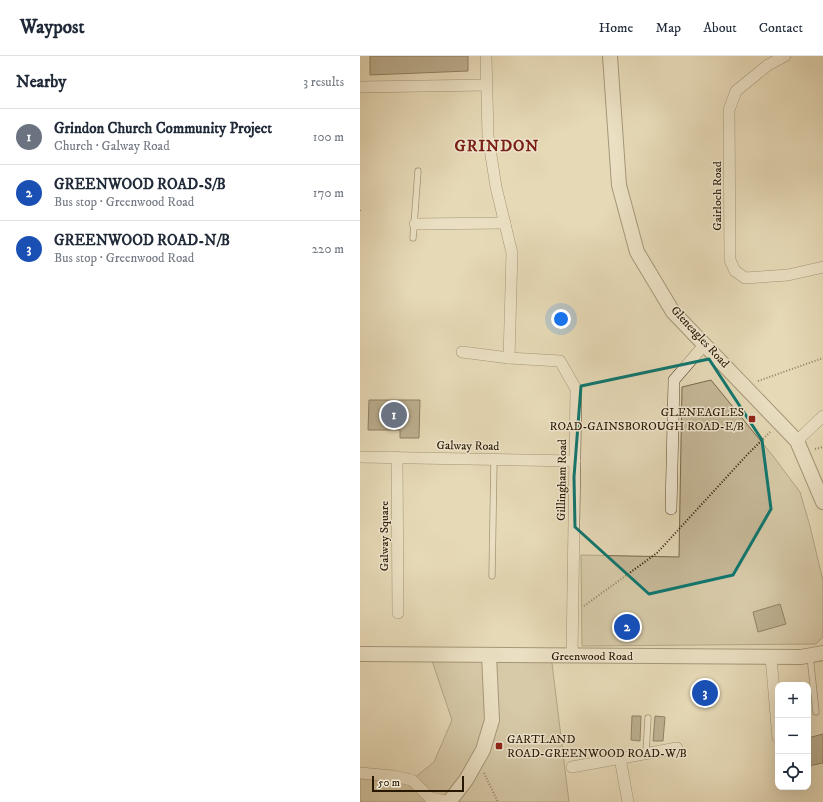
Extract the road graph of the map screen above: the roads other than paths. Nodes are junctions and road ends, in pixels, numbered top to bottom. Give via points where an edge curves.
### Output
1 (486, 56) edge
2 (610, 56) edge
3 (785, 56) edge
4 (487, 85) junction
5 (360, 87) edge
6 (418, 172) dead end
7 (505, 223) junction
8 (415, 224) junction
9 (413, 238) dead end
10 (823, 267) edge
11 (705, 344) junction
12 (462, 352) dead end
13 (509, 358) junction
14 (823, 416) edge
15 (797, 441) junction
16 (360, 457) edge
17 (397, 457) junction
18 (494, 459) junction
19 (575, 461) junction
20 (823, 502) edge
21 (671, 509) dead end
22 (492, 576) dead end
23 (398, 614) dead end
24 (360, 654) edge
25 (816, 654) edge
26 (489, 655) junction
27 (572, 655) junction
28 (772, 657) junction
29 (816, 712) dead end
30 (648, 718) dead end
31 (777, 718) edge
32 (677, 748) dead end
33 (646, 754) junction
34 (620, 758) junction
35 (572, 767) dead end
36 (360, 773) edge
37 (449, 802) edge
38 (628, 802) edge

1 - 4 street
2 - 11 street, Gleneagles Road via 619,185 637,252 673,312
3 - 10 street, Gairloch Road via 768,65 736,91 729,110 730,260 735,271 745,278 788,275
4 - 5 street
4 - 7 street via 488,136
6 - 8 lane
7 - 8 street
7 - 13 street via 512,252
8 - 9 lane
11 - 15 street, Gleneagles Road
11 - 21 street via 674,380
12 - 13 street, Gillingham Road
13 - 19 street, Gillingham Road via 560,361 576,389
14 - 15 street
15 - 20 street, Gleneagles Road
16 - 17 street, Galway Road
17 - 18 street, Galway Road
17 - 23 street, Galway Square
18 - 19 street, Galway Road
18 - 22 lane
19 - 27 street, Gillingham Road
24 - 26 street, Greenwood Road
25 - 28 street, Greenwood Road
25 - 29 lane
26 - 27 street, Greenwood Road
26 - 37 street via 492,720 484,750
27 - 28 street, Greenwood Road
28 - 31 street
30 - 33 lane
32 - 33 street
33 - 34 street
34 - 35 street
34 - 38 street
36 - 37 street via 412,780 430,798

